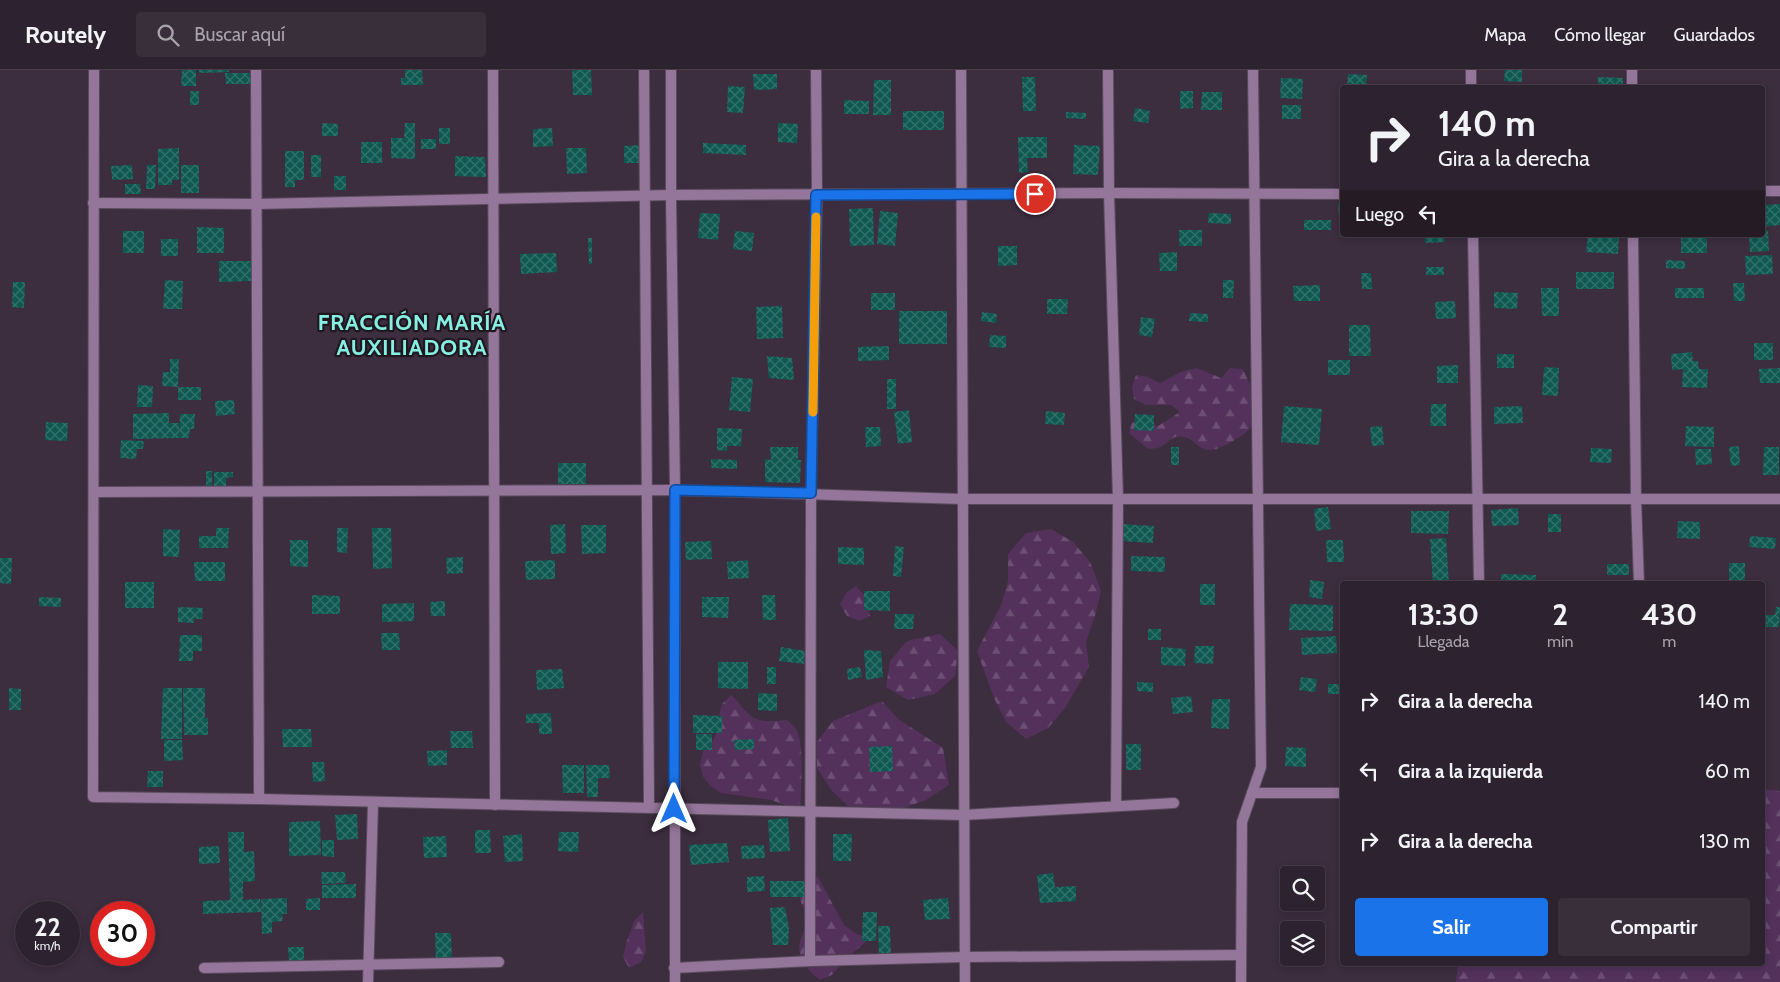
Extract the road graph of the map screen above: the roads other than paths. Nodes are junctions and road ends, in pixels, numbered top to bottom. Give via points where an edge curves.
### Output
1 (94, 70) edge
2 (256, 70) edge
3 (492, 70) edge
4 (644, 70) edge
5 (671, 70) edge
6 (816, 70) edge
7 (961, 70) edge
8 (1108, 70) edge
9 (1254, 70) edge
10 (1471, 70) edge
11 (1632, 70) edge
12 (1471, 85) edge
13 (1632, 85) edge
14 (1765, 191) edge
15 (1780, 191) edge
16 (1109, 193) junction
17 (961, 194) junction
18 (1255, 194) junction
19 (1340, 194) edge
20 (671, 195) junction
21 (816, 195) junction
22 (645, 196) junction
23 (493, 199) junction
24 (94, 203) junction
25 (256, 204) junction
26 (1473, 237) edge
27 (1633, 237) edge
28 (494, 490) junction
29 (647, 490) junction
30 (675, 490) junction
31 (94, 492) junction
32 (258, 492) junction
33 (811, 493) junction
34 (962, 499) junction
35 (1118, 499) junction
36 (1258, 499) junction
37 (1478, 499) junction
38 (1636, 499) junction
39 (1780, 499) edge
40 (1479, 581) edge
41 (1638, 581) edge
42 (1252, 793) junction
43 (1340, 793) edge
44 (259, 799) junction
45 (373, 803) junction
46 (1174, 803) dead end
47 (495, 805) junction
48 (1116, 806) junction
49 (649, 808) junction
50 (674, 809) junction
51 (810, 813) junction
52 (964, 816) junction
53 (1241, 955) junction
54 (965, 956) junction
55 (499, 962) dead end
56 (810, 962) junction
57 (367, 964) junction
58 (204, 968) dead end
59 (674, 968) junction
60 (368, 982) edge
61 (675, 982) edge
62 (965, 982) edge
63 (1241, 982) edge

1 - 24 street
2 - 25 street
3 - 23 street
4 - 22 street
5 - 20 street
6 - 21 street
7 - 17 street
8 - 16 street
9 - 18 street
10 - 12 street
11 - 13 street
14 - 15 street
16 - 17 street
16 - 18 street
16 - 35 street
17 - 21 street
17 - 34 street
18 - 19 street
18 - 36 street
20 - 21 street
20 - 22 street
20 - 30 street
21 - 33 street
22 - 23 street
22 - 29 street
23 - 25 street
23 - 28 street
24 - 25 street
24 - 31 street
25 - 32 street
26 - 37 street
27 - 38 street
28 - 29 street
28 - 32 street
28 - 47 street
29 - 30 street
29 - 49 street
30 - 33 street
30 - 50 street
31 - 32 street
31 - 44 street via 94,797
32 - 44 street
33 - 34 street
33 - 51 street
34 - 35 street
34 - 52 street
35 - 36 street
35 - 48 street
36 - 37 street
36 - 42 street via 1261,767
37 - 38 street
37 - 40 street
38 - 39 street
38 - 41 street
42 - 43 street
42 - 53 street via 1242,822
44 - 45 street
45 - 47 street
45 - 57 street
46 - 48 street
47 - 49 street
48 - 52 street
49 - 50 street
50 - 51 street
50 - 59 street
51 - 52 street
51 - 56 street
52 - 54 street
53 - 54 street
53 - 63 street
54 - 56 street
54 - 62 street
55 - 57 street
56 - 59 street
57 - 58 street
57 - 60 street
59 - 61 street

